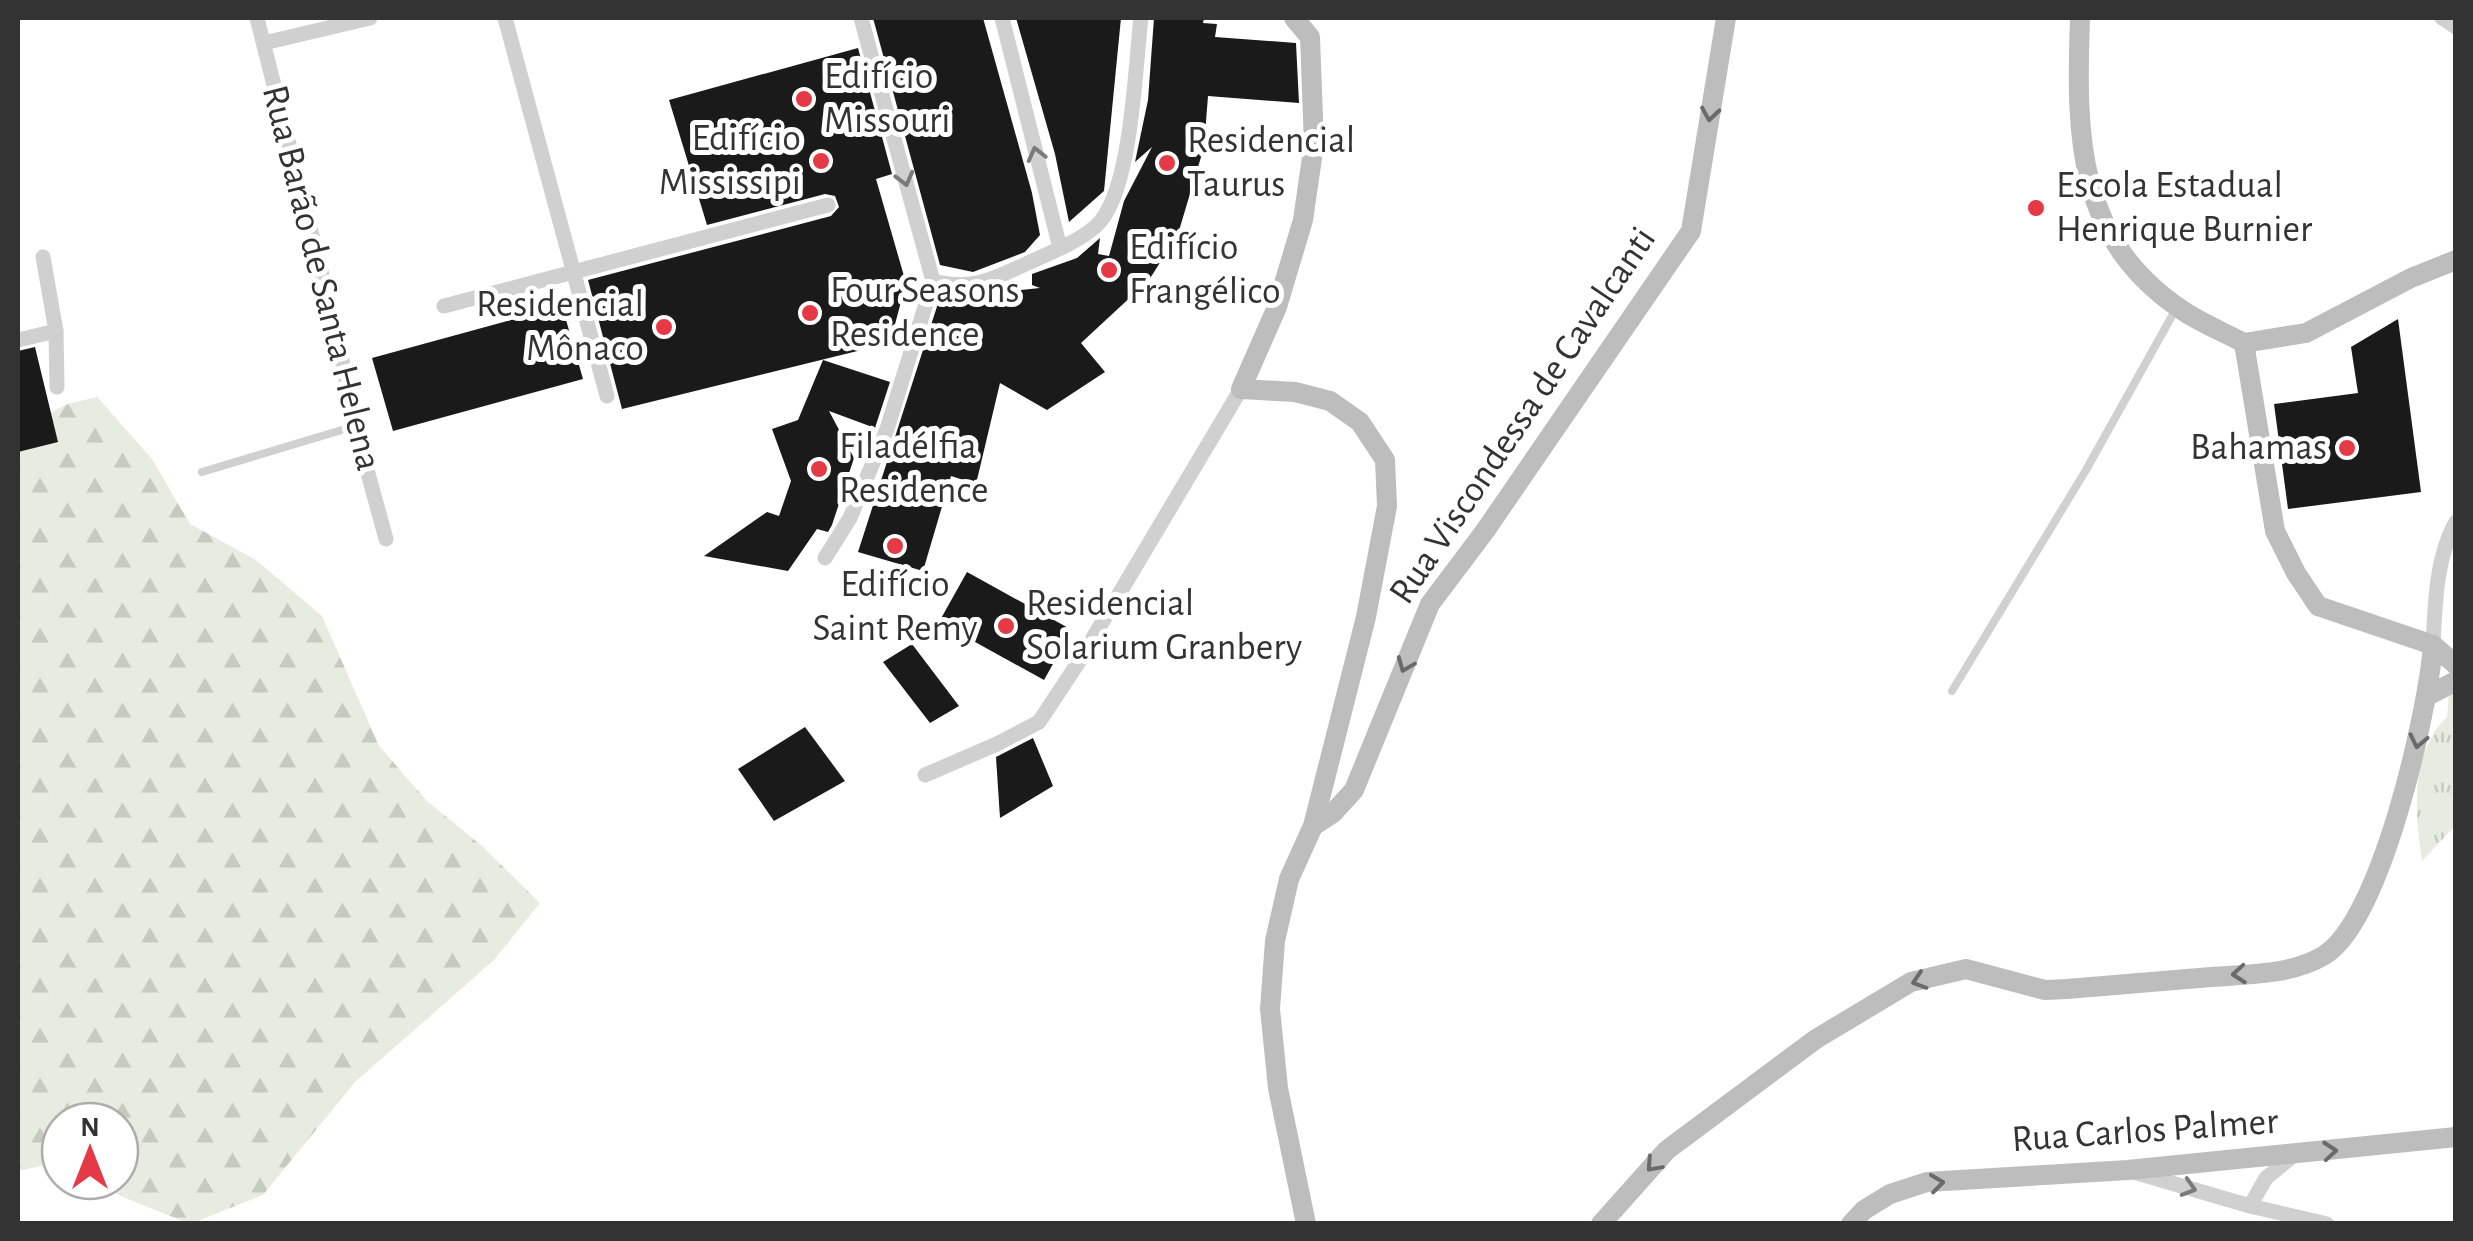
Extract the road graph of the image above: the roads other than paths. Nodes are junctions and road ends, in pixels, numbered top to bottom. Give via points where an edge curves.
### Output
1 (257, 18) edge
2 (370, 18) edge
3 (505, 18) edge
4 (861, 18) edge
5 (1002, 18) edge
6 (1140, 18) edge
7 (1294, 18) edge
8 (1726, 18) edge
9 (2080, 18) edge
10 (2442, 18) edge
11 (1312, 27) edge
12 (2456, 28) edge
13 (264, 43) junction
14 (828, 204) dead end
15 (1060, 248) junction
16 (43, 258) dead end
17 (2456, 260) edge
18 (573, 270) junction
19 (933, 280) junction
20 (444, 306) dead end
21 (2178, 306) junction
22 (56, 331) junction
23 (18, 340) edge
24 (2244, 343) junction
25 (57, 387) dead end
26 (1242, 389) junction
27 (607, 396) dead end
28 (356, 426) junction
29 (202, 472) dead end
30 (2456, 522) edge
31 (386, 539) dead end
32 (825, 558) dead end
33 (2433, 645) junction
34 (2456, 665) edge
35 (2456, 681) edge
36 (1952, 691) dead end
37 (2427, 696) junction
38 (924, 774) dead end
39 (1313, 826) junction
40 (2456, 1137) edge
41 (2294, 1155) junction
42 (2128, 1170) junction
43 (2250, 1206) junction
44 (1306, 1224) edge
45 (1600, 1224) edge
46 (1851, 1224) edge
47 (2326, 1224) edge

1 - 13 street, Rua Barão de Santa Helena
2 - 13 street
3 - 18 street
4 -> 19 street
15 -> 5 street
6 - 15 street via 1119,188 1098,225
7 - 11 street
8 -> 39 street, Rua Viscondessa de Cavalcanti via 1691,231 1430,604 1354,790
9 - 21 street via 2085,173 2114,244
10 - 12 street
11 - 26 street via 1314,144 1303,220 1277,307
13 - 28 street, Rua Barão de Santa Helena
14 - 18 street
15 - 19 street via 980,285
16 - 22 street
17 - 24 street via 2306,333
18 - 20 street
18 - 27 street
19 - 32 street via 888,429
21 - 24 street
21 - 36 lane
22 - 23 street
22 - 25 street
24 - 33 street via 2275,531 2296,573 2318,606
26 - 38 street via 1039,722
26 - 39 street via 1330,401 1360,422 1385,460 1380,554
28 - 29 lane
28 - 31 street, Rua Barão de Santa Helena
30 - 33 street via 2447,536
33 - 34 street
33 - 37 street
35 - 37 street
37 -> 45 street via 2382,859 2346,935 2324,956 2285,970 2067,989 2045,990 1966,969 1911,982 1816,1039 1668,1150
39 - 44 street via 1289,879 1270,1009 1278,1088
41 -> 40 street, Rua Carlos Palmer
41 - 42 street, Rua Carlos Palmer
41 - 43 street via 2266,1178
42 -> 43 street
46 -> 42 street, Rua Carlos Palmer via 1890,1194 1927,1182
43 - 47 street

